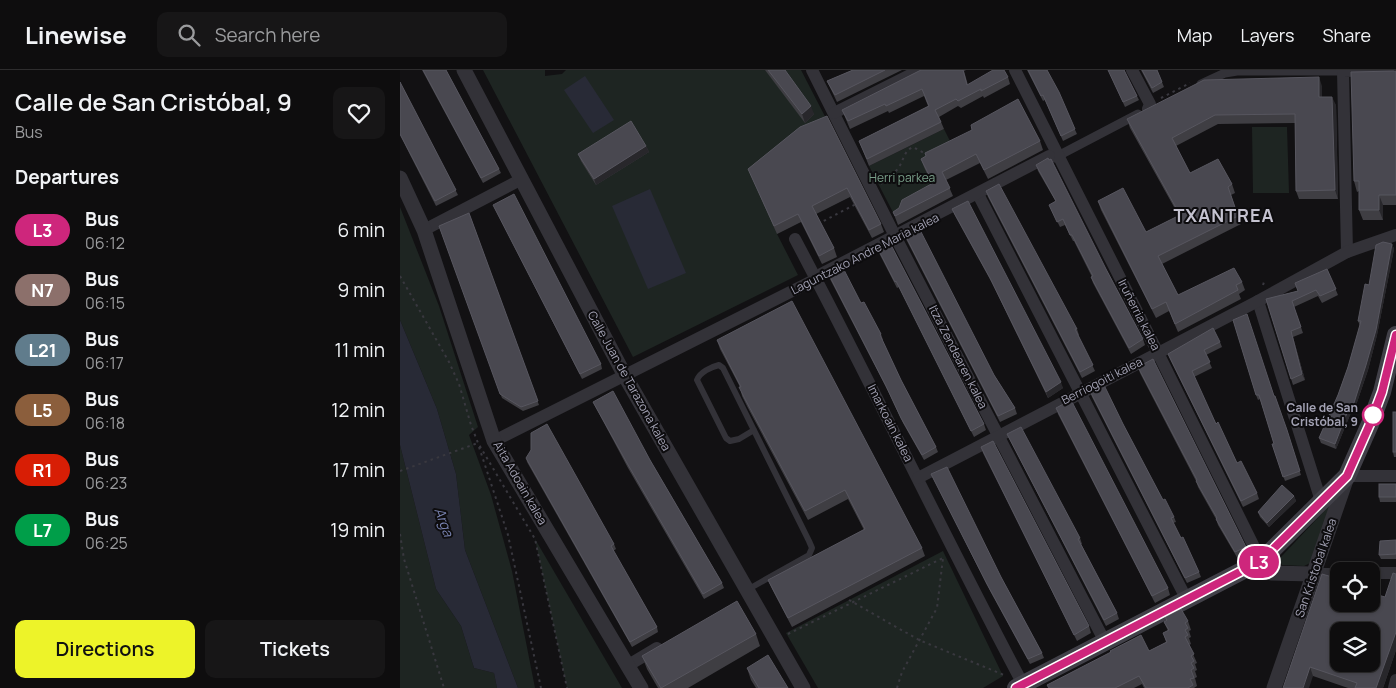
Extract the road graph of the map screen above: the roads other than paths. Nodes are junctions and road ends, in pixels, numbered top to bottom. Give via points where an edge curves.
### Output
1 (464, 70) edge
2 (812, 70) edge
3 (920, 70) edge
4 (1015, 70) edge
5 (1132, 70) edge
6 (1388, 70) edge
7 (1344, 71) edge
8 (1191, 86) edge
9 (1155, 104) joint
10 (834, 113) junction
11 (1054, 156) junction
12 (400, 178) edge
13 (522, 179) junction
14 (979, 196) junction
15 (424, 230) junction
16 (1396, 236) edge
17 (896, 237) junction
18 (795, 239) dead end
19 (1347, 252) junction
20 (818, 276) junction
21 (1258, 301) junction
22 (1396, 335) edge
23 (1158, 353) junction
24 (624, 376) junction
25 (1080, 392) junction
26 (1389, 392) edge
27 (754, 430) junction
28 (999, 436) junction
29 (494, 441) junction
30 (1347, 476) junction
31 (1396, 476) edge
32 (918, 478) junction
33 (1321, 502) junction
34 (1261, 561) junction
35 (1380, 573) edge
36 (1396, 573) edge
37 (1313, 574) junction
38 (1330, 574) edge
39 (748, 592) junction
40 (1187, 600) junction
41 (736, 602) edge
42 (1105, 642) junction
43 (664, 644) edge
44 (627, 666) junction
45 (1396, 680) edge
46 (1020, 683) edge
47 (641, 688) edge
48 (803, 688) edge
49 (1274, 688) edge
50 (1394, 688) edge

1 - 13 street, Calle Juan de Tarazona kalea
2 - 10 street, Itza Zendearen kalea
3 - 10 street
4 - 11 street, Iruñerria kalea
5 - 9 street via 1150,104
6 - 7 street
7 - 8 street via 1238,71
7 - 19 street
9 - 11 street, Laguntzako Andre Maria kalea
10 - 17 street, Itza Zendearen kalea
11 - 14 street, Laguntzako Andre Maria kalea
11 - 17 street, Laguntzako Andre Maria kalea
11 - 23 street, Iruñerria kalea
12 - 15 street, Aita Adoain kalea
13 - 15 street
13 - 24 street, Calle Juan de Tarazona kalea
14 - 17 street, Laguntzako Andre Maria kalea
14 - 25 street
15 - 29 street, Aita Adoain kalea
16 - 19 street, Berriogoiti kalea
17 - 20 street, Laguntzako Andre Maria kalea
17 - 28 street, Itza Zendearen kalea
18 - 20 street, Imarkoain kalea
19 - 21 street, Berriogoiti kalea
20 - 24 street, Laguntzako Andre Maria kalea
20 - 32 street, Imarkoain kalea
21 - 23 street, Berriogoiti kalea
21 - 33 street
22 - 26 main road, San Kristobal kalea
23 - 25 street, Berriogoiti kalea
23 - 34 street, Iruñerria kalea
24 - 29 street, Laguntzako Andre Maria kalea
24 - 39 street, Calle Juan de Tarazona kalea
25 - 28 street, Berriogoiti kalea
25 - 40 street
26 - 30 main road, San Kristobal kalea via 1370,424
27 - 27 lane via 724,368 719,365 712,367 699,376 701,388 726,438 730,441 739,439
27 - 39 lane via 812,548 809,555
28 - 32 street, Berriogoiti kalea
28 - 42 street, Itza Zendearen kalea
29 - 44 street, Aita Adoain kalea
30 - 31 street
30 - 33 main road
30 - 37 street, San Kristobal kalea
32 - 46 street, Imarkoain kalea
33 - 34 main road
34 - 37 street via 1271,573
34 - 40 main road
35 - 36 street
37 - 38 street
37 - 49 street, San Kristobal kalea
39 - 41 street
39 - 48 street, Calle Juan de Tarazona kalea
40 - 42 main road
42 - 46 main road
43 - 44 street
44 - 47 street, Aita Adoain kalea
45 - 50 street

